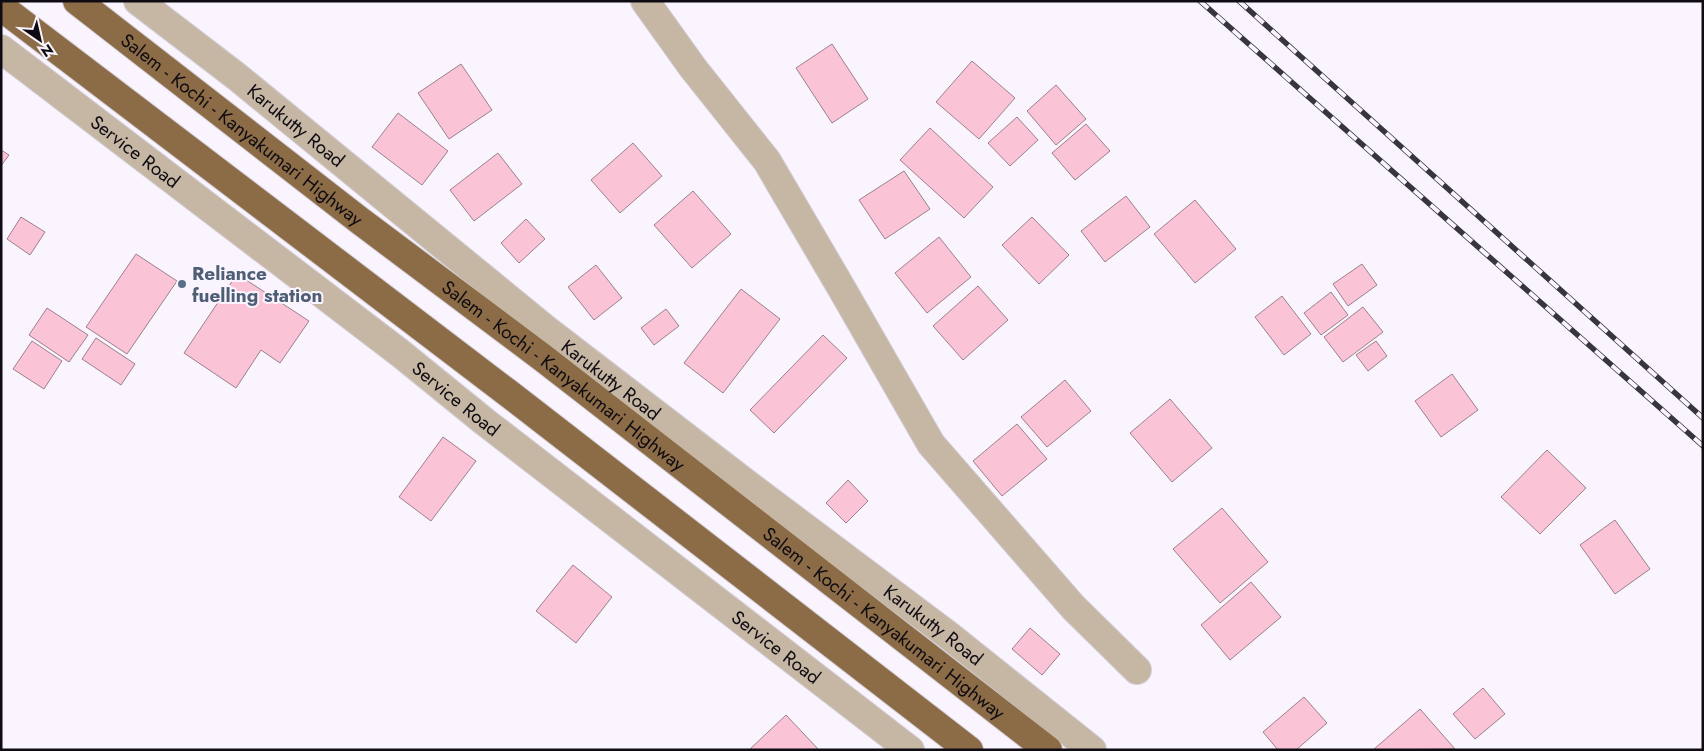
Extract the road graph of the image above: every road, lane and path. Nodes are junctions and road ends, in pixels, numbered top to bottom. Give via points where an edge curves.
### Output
1 (77, 1) edge
2 (138, 1) edge
3 (645, 1) edge
4 (1, 7) edge
5 (1, 49) edge
6 (1137, 670) dead end
7 (910, 750) edge
8 (969, 750) edge
9 (1048, 750) edge
10 (1092, 750) edge

1 - 9 highway, Salem - Kochi - Kanyakumari Highway
2 - 10 street, Karukutty Road via 236,76 548,331 948,635
3 - 6 street via 767,161 931,444 1073,608
4 - 8 highway via 508,393
5 - 7 street, Service Road via 392,347

